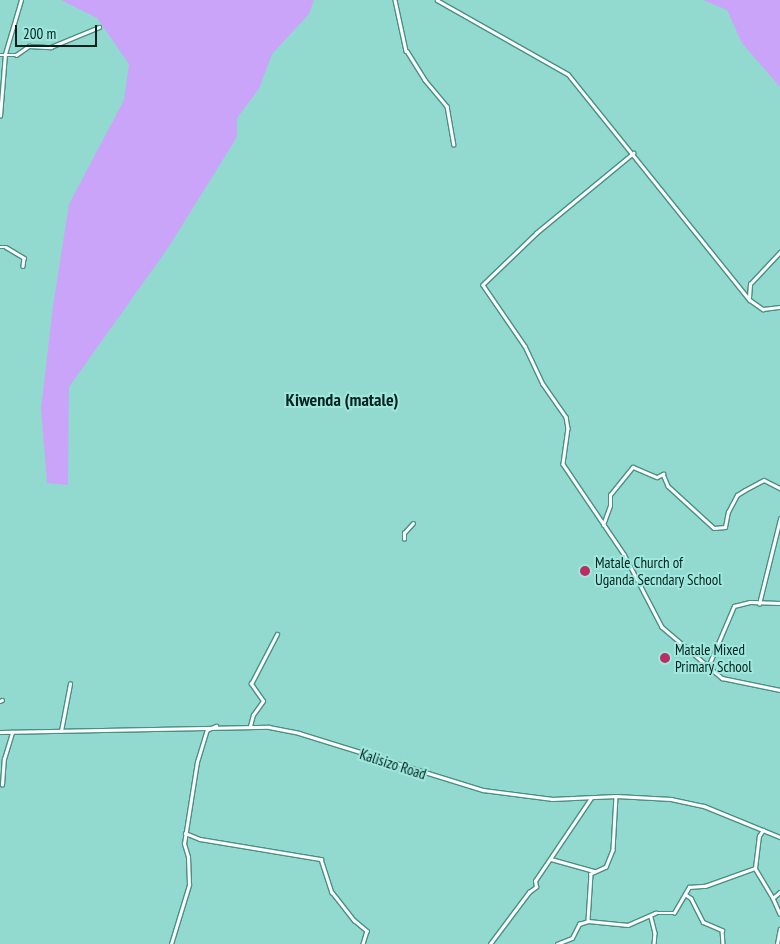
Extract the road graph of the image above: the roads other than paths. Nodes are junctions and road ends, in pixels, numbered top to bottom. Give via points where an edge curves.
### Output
1 (21, 0) edge
2 (395, 0) edge
3 (437, 0) edge
4 (99, 27) dead end
5 (0, 55) edge
6 (5, 56) junction
7 (0, 116) edge
8 (454, 144) dead end
9 (634, 154) junction
10 (0, 248) edge
11 (780, 252) edge
12 (23, 266) dead end
13 (750, 300) junction
14 (780, 307) edge
15 (780, 488) edge
16 (780, 518) edge
17 (413, 523) dead end
18 (603, 525) junction
19 (404, 540) dead end
20 (780, 603) edge
21 (759, 604) junction
22 (277, 634) dead end
23 (708, 667) junction
24 (70, 684) dead end
25 (780, 690) edge
26 (216, 726) junction
27 (250, 726) junction
28 (61, 731) junction
29 (0, 732) edge
30 (12, 732) junction
31 (2, 785) dead end
32 (616, 796) junction
33 (591, 798) junction
34 (763, 830) junction
35 (185, 833) junction
36 (780, 837) edge
37 (550, 860) junction
38 (755, 868) junction
39 (594, 871) junction
40 (780, 892) edge
41 (686, 894) junction
42 (773, 898) junction
43 (780, 914) edge
44 (651, 918) junction
45 (588, 921) junction
46 (780, 929) edge
47 (171, 944) edge
48 (363, 944) edge
49 (490, 944) edge
50 (557, 944) edge
51 (654, 944) edge
52 (723, 944) edge
53 (777, 944) edge

1 - 6 street
2 - 8 street via 407,51 447,106
3 - 9 street via 568,74
4 - 6 street via 51,47 28,46 16,55
5 - 6 street
6 - 7 street
9 - 13 street
9 - 18 street via 482,283 525,346 543,384 566,417 568,428 563,464
10 - 12 street via 6,247 24,258
11 - 13 street via 750,284
13 - 14 street via 763,309
15 - 18 street via 764,480 745,490 737,496 724,527 714,528 668,486 663,474 657,477 633,467 610,495
16 - 21 street
17 - 19 street via 404,533
18 - 23 street via 624,554 662,627 676,635
20 - 21 street
21 - 23 street via 750,602 734,606
22 - 27 street via 251,684 263,701
23 - 25 street via 732,682
24 - 28 street
26 - 27 street, Kalisizo Road
26 - 28 street, Kalisizo Road
26 - 35 street via 207,730 197,762
27 - 33 street, Kalisizo Road via 299,733 483,790 533,798
28 - 30 street, Kalisizo Road
29 - 30 street, Kalisizo Road
30 - 31 street via 4,759
32 - 33 street, Kalisizo Road
32 - 34 street, Kalisizo Road via 695,803
32 - 39 street via 613,850 606,867
33 - 37 street
34 - 36 street, Kalisizo Road
34 - 38 street via 759,836
35 - 47 street via 189,885
35 - 48 street via 200,839 321,859 332,892 367,931
37 - 39 street
37 - 49 street via 535,881 536,886
38 - 41 street via 705,886 691,886
38 - 42 street
39 - 45 street via 589,880
40 - 42 street
41 - 44 street via 674,913 655,913
41 - 52 street via 692,898 703,922 722,930
42 - 43 street
44 - 45 street via 639,918 628,925
44 - 51 street
45 - 50 street via 579,924 572,938
46 - 53 street

